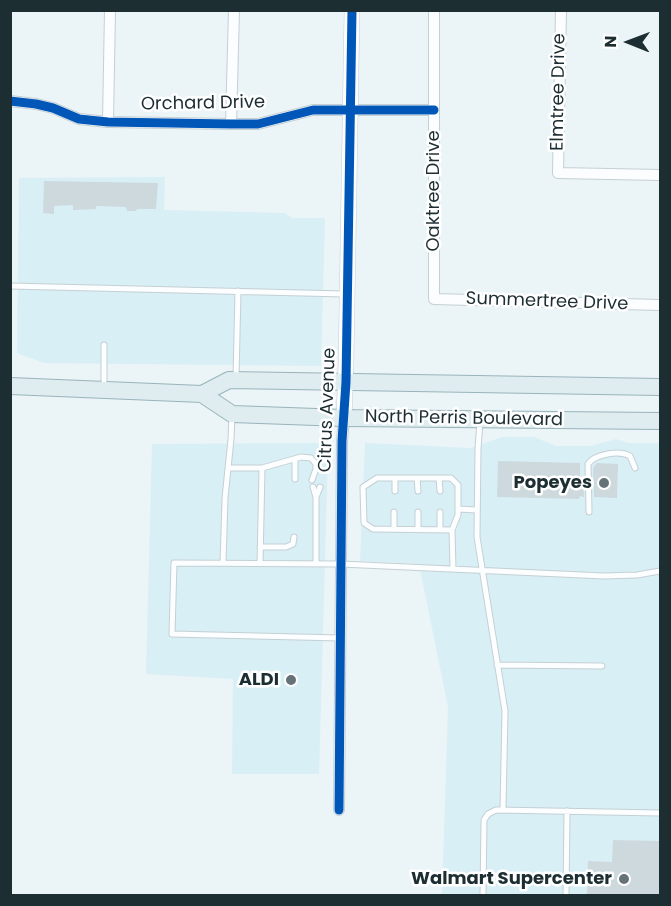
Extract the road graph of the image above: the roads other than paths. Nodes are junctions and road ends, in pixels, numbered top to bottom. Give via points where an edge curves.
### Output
1 (110, 10) edge
2 (234, 10) edge
3 (351, 10) edge
4 (434, 10) edge
5 (561, 10) edge
6 (10, 102) edge
7 (434, 110) junction
8 (350, 111) junction
9 (108, 122) junction
10 (231, 124) junction
11 (660, 175) edge
12 (10, 286) edge
13 (238, 291) junction
14 (348, 294) junction
15 (434, 299) joint
16 (660, 306) edge
17 (104, 345) dead end
18 (236, 380) junction
19 (346, 382) junction
20 (10, 386) edge
21 (660, 387) edge
22 (104, 389) junction
23 (202, 394) junction
24 (232, 414) junction
25 (344, 418) junction
26 (480, 420) junction
27 (660, 421) edge
28 (296, 459) junction
29 (228, 468) junction
30 (262, 468) junction
31 (635, 468) dead end
32 (316, 470) junction
33 (395, 478) junction
34 (417, 478) junction
35 (439, 478) junction
36 (296, 479) dead end
37 (312, 480) dead end
38 (320, 480) dead end
39 (313, 487) dead end
40 (320, 487) dead end
41 (394, 491) dead end
42 (418, 491) dead end
43 (440, 491) dead end
44 (316, 497) junction
45 (458, 509) junction
46 (477, 510) junction
47 (394, 512) dead end
48 (417, 512) dead end
49 (440, 512) dead end
50 (589, 512) dead end
51 (394, 530) junction
52 (418, 530) junction
53 (440, 530) junction
54 (452, 530) junction
55 (294, 537) dead end
56 (260, 547) junction
57 (223, 563) junction
58 (260, 564) junction
59 (316, 564) junction
60 (341, 564) junction
61 (453, 569) junction
62 (482, 570) junction
63 (660, 571) edge
64 (340, 638) junction
65 (497, 665) junction
66 (602, 666) dead end
67 (503, 809) junction
68 (339, 810) dead end
69 (567, 811) junction
70 (660, 813) edge
71 (483, 896) edge
72 (566, 896) edge

1 - 9 street
2 - 10 street
3 - 8 street, Citrus Avenue
4 - 7 street, Oaktree Drive
5 - 11 street, Elmtree Drive via 558,172
6 - 9 street, Orchard Drive via 36,104 79,118
7 - 8 street, Orchard Drive
7 - 15 street, Oaktree Drive
8 - 10 street, Orchard Drive via 313,110 258,124
8 - 14 street, Citrus Avenue
9 - 10 street, Orchard Drive
12 - 13 lane
13 - 14 lane
13 - 18 lane
14 - 19 street, Citrus Avenue
15 - 16 street, Summertree Drive
17 - 22 lane
18 - 19 main road, North Perris Boulevard
18 - 23 main road, North Perris Boulevard
19 - 21 main road, North Perris Boulevard
19 - 25 street, Citrus Avenue
20 - 22 main road
22 - 23 main road
23 - 24 main road
24 - 25 main road, North Perris Boulevard
24 - 29 lane
25 - 26 main road, North Perris Boulevard
25 - 60 street, Citrus Avenue
26 - 27 main road, North Perris Boulevard
26 - 46 lane
28 - 30 lane
28 - 32 lane via 311,458
28 - 36 lane
29 - 30 lane
29 - 57 lane
30 - 56 lane
31 - 50 lane via 626,453 590,461
32 - 37 lane
32 - 38 lane
33 - 34 lane
33 - 41 lane
33 - 51 lane via 376,478 363,487 364,523 373,529
34 - 35 lane
34 - 42 lane
35 - 43 lane
35 - 45 lane via 451,478 458,485
39 - 44 lane
40 - 44 lane
44 - 59 lane
45 - 46 lane
45 - 54 lane
46 - 62 lane
47 - 51 lane
48 - 52 lane
49 - 53 lane
51 - 52 lane
52 - 53 lane
53 - 54 lane
54 - 61 lane
55 - 56 lane via 293,544 286,547
56 - 58 lane
57 - 58 lane
57 - 64 lane via 174,563 172,634
58 - 59 lane
59 - 60 lane
60 - 61 lane
60 - 64 street, Citrus Avenue
61 - 62 lane
62 - 63 lane via 604,576
62 - 65 lane
64 - 68 street, Citrus Avenue
65 - 66 lane
65 - 67 lane via 506,726
67 - 69 lane
67 - 71 lane via 488,814 484,820
69 - 70 lane
69 - 72 lane

